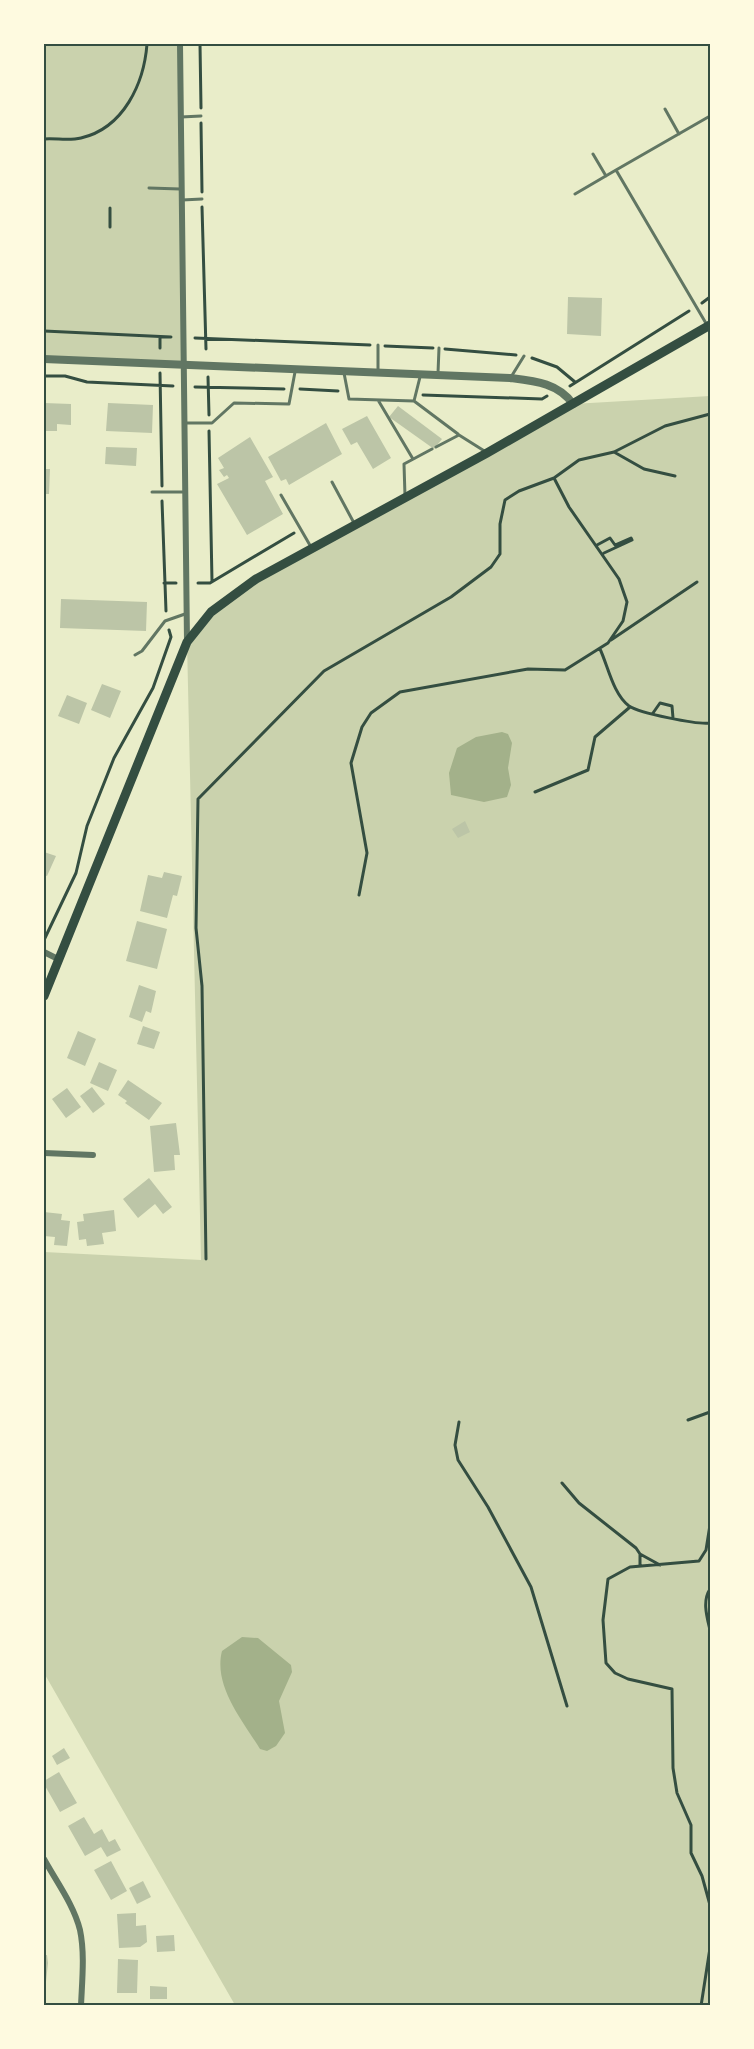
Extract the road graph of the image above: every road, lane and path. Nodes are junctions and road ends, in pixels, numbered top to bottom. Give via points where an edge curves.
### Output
1 (147, 44) edge
2 (180, 44) edge
3 (665, 110) dead end
4 (201, 116) dead end
5 (711, 116) edge
6 (181, 117) junction
7 (679, 134) junction
8 (44, 139) edge
9 (593, 154) dead end
10 (616, 170) junction
11 (606, 176) junction
12 (149, 188) dead end
13 (182, 189) junction
14 (575, 194) dead end
15 (202, 199) dead end
16 (182, 200) junction
17 (110, 208) dead end
18 (110, 227) dead end
19 (711, 297) edge
20 (696, 306) junction
21 (709, 326) edge
22 (44, 331) edge
23 (160, 337) junction
24 (171, 337) dead end
25 (195, 338) dead end
26 (378, 345) junction
27 (160, 348) dead end
28 (439, 348) junction
29 (525, 356) junction
30 (44, 359) edge
31 (184, 365) junction
32 (296, 370) junction
33 (343, 371) junction
34 (378, 372) junction
35 (160, 374) dead end
36 (421, 374) junction
37 (44, 375) edge
38 (207, 375) dead end
39 (438, 375) junction
40 (510, 378) junction
41 (575, 383) junction
42 (161, 385) junction
43 (173, 386) dead end
44 (561, 390) junction
45 (542, 399) dead end
46 (378, 400) junction
47 (414, 401) junction
48 (573, 404) junction
49 (711, 414) edge
50 (184, 423) junction
51 (209, 423) junction
52 (459, 435) junction
53 (614, 452) junction
54 (487, 453) junction
55 (413, 459) junction
56 (675, 476) dead end
57 (554, 478) junction
58 (332, 482) dead end
59 (153, 492) dead end
60 (162, 492) junction
61 (185, 492) junction
62 (281, 495) dead end
63 (405, 497) junction
64 (355, 525) junction
65 (301, 529) junction
66 (597, 545) junction
67 (312, 548) junction
68 (604, 553) dead end
69 (212, 581) junction
70 (697, 582) dead end
71 (164, 583) junction
72 (176, 583) dead end
73 (198, 583) dead end
74 (187, 613) junction
75 (167, 621) junction
76 (187, 642) junction
77 (608, 643) junction
78 (600, 649) junction
79 (135, 655) dead end
80 (630, 706) junction
81 (653, 713) junction
82 (673, 718) dead end
83 (711, 723) edge
84 (535, 792) dead end
85 (359, 895) dead end
86 (44, 940) edge
87 (44, 952) edge
88 (58, 959) junction
89 (44, 996) edge
90 (44, 1153) edge
91 (93, 1155) dead end
92 (206, 1259) dead end
93 (711, 1412) edge
94 (688, 1420) dead end
95 (459, 1422) dead end
96 (562, 1483) dead end
97 (711, 1526) edge
98 (640, 1554) junction
99 (661, 1565) junction
100 (640, 1566) junction
101 (711, 1589) edge
102 (711, 1630) edge
103 (567, 1706) dead end
104 (44, 1859) edge
105 (711, 1905) edge
106 (711, 1948) edge
107 (81, 2006) edge
108 (701, 2006) edge

1 - 8 path via 139,84 113,121 98,132 79,138
2 - 6 street
3 - 7 lane
4 - 6 lane
5 - 7 lane
6 - 13 street
7 - 10 lane
9 - 11 lane
10 - 11 lane
10 - 20 lane
11 - 14 lane
12 - 13 lane
13 - 16 street
15 - 16 lane
16 - 31 street
17 - 18 path
19 - 20 path
20 - 21 lane
20 - 41 path
21 - 48 main road
22 - 23 path
23 - 24 path
23 - 27 path
25 - 26 path
26 - 28 path
26 - 34 lane
28 - 29 path
28 - 39 lane
29 - 40 lane
29 - 41 path via 557,367
30 - 31 street
31 - 32 street
31 - 50 street
32 - 33 street
32 - 51 lane via 289,404 234,403
33 - 34 street
33 - 46 lane via 349,399
34 - 36 street
35 - 42 path
36 - 39 street
36 - 47 lane
37 - 42 path via 87,382
38 - 51 path
39 - 40 street
40 - 44 street
41 - 44 path
42 - 43 path
42 - 60 path
44 - 45 path
44 - 48 street
46 - 47 lane
46 - 55 lane
47 - 52 lane
48 - 54 main road
49 - 53 path via 665,426
50 - 51 lane
50 - 61 street
51 - 69 path
52 - 54 lane
52 - 55 lane
53 - 56 path via 644,469
53 - 57 path via 579,460
54 - 63 main road
55 - 63 lane via 404,464
57 - 66 path via 569,507
57 - 92 path via 505,500 500,517 500,554 490,567 451,597 324,671 198,799 196,928 202,986
58 - 64 lane
59 - 60 lane
60 - 61 lane
60 - 71 path
61 - 74 street
62 - 65 lane
63 - 64 main road
64 - 67 main road
65 - 67 lane
65 - 69 path
66 - 68 path via 610,538 615,545 631,538
66 - 77 path via 619,579 627,602 623,621
67 - 76 main road via 256,579 211,612
69 - 73 path
70 - 77 path
71 - 72 path
71 - 75 path
74 - 75 lane
74 - 76 street
75 - 79 lane
75 - 86 path via 171,637 153,687 114,758 87,826 73,881
76 - 88 main road
77 - 78 path
78 - 80 path via 616,688
78 - 85 path via 565,670 528,669 400,692 371,712 351,763 367,853
80 - 81 path
80 - 84 path via 595,737 588,770
81 - 82 path via 660,703 669,704
81 - 83 path via 695,724
87 - 88 street
88 - 89 main road
90 - 91 street
93 - 94 path
95 - 103 path via 458,1460 531,1587
96 - 98 path via 579,1503
97 - 99 path via 699,1561
98 - 99 path
98 - 100 path
99 - 100 path
100 - 105 path via 621,1570 608,1579 603,1620 606,1663 628,1679 672,1689 677,1793 691,1825 691,1853
101 - 102 path via 705,1612
104 - 107 street via 80,1930
106 - 108 path

